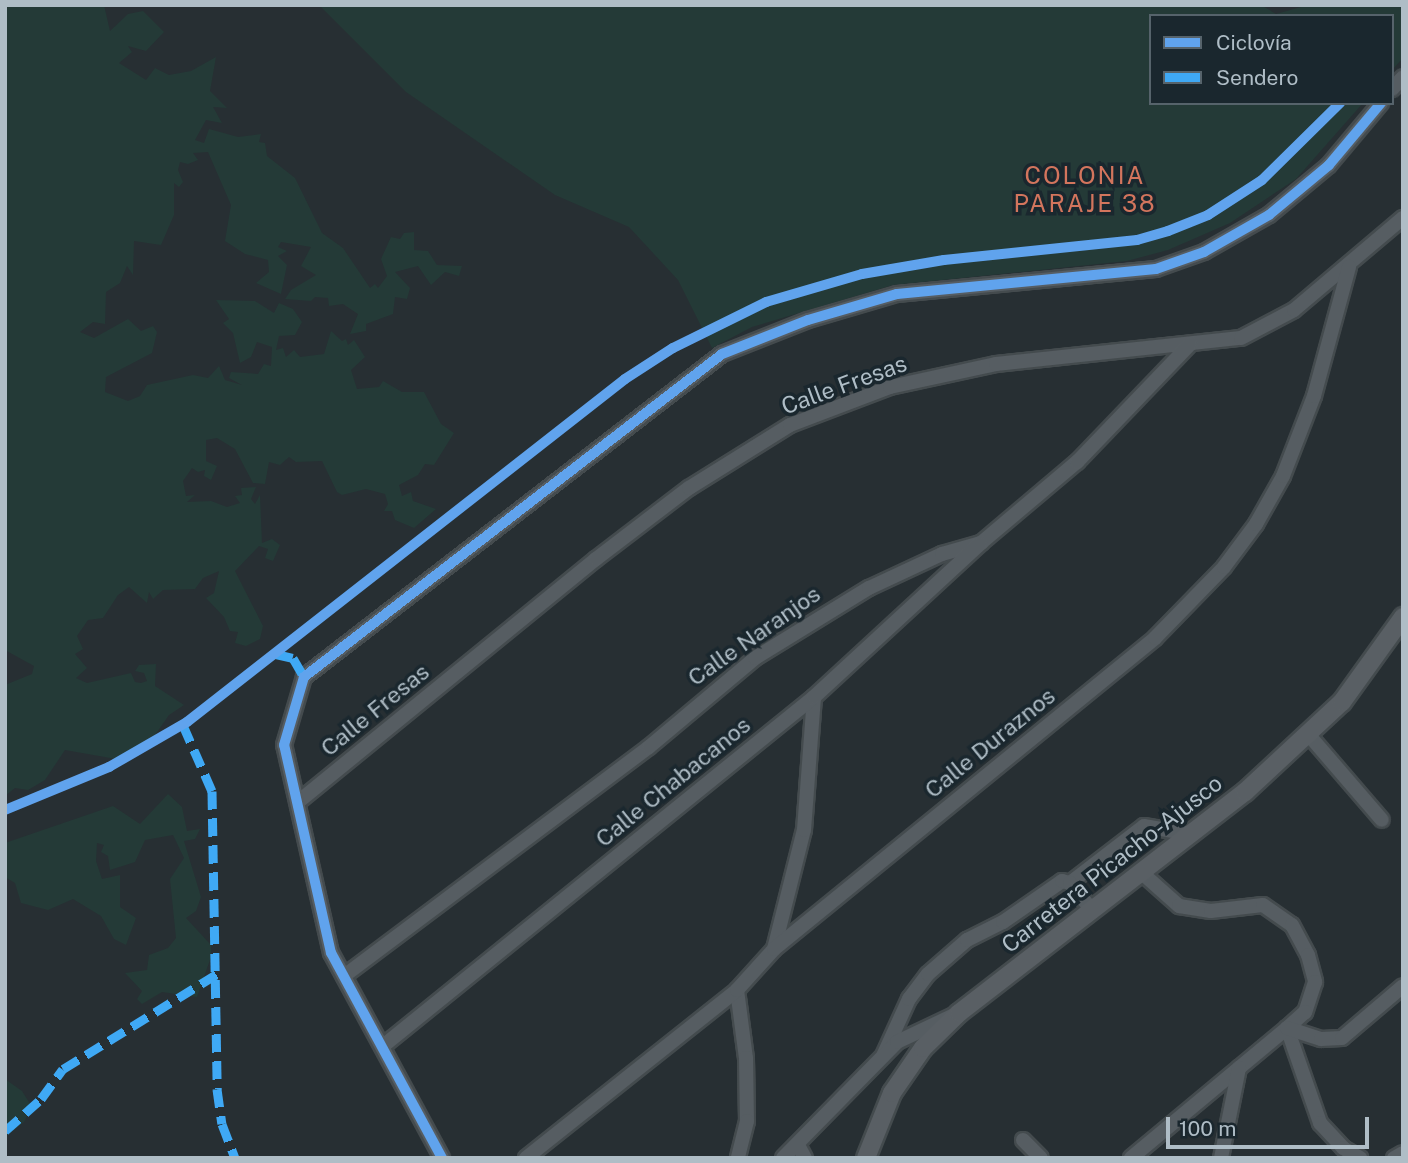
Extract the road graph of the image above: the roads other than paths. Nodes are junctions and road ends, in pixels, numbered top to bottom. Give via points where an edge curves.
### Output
1 (1379, 105) edge
2 (1403, 218) edge
3 (1349, 267) junction
4 (1190, 344) junction
5 (981, 543) junction
6 (1403, 617) edge
7 (814, 697) junction
8 (1308, 734) junction
9 (298, 802) junction
10 (1382, 820) dead end
11 (1190, 835) junction
12 (1142, 873) junction
13 (1070, 883) junction
14 (1093, 911) junction
15 (774, 949) junction
16 (344, 976) junction
17 (1403, 985) edge
18 (737, 990) junction
19 (959, 1013) junction
20 (1287, 1028) junction
21 (383, 1046) junction
22 (883, 1056) junction
23 (1239, 1068) junction
24 (1023, 1140) dead end
25 (802, 1151) edge
26 (1403, 1153) edge
27 (442, 1158) edge
28 (526, 1158) edge
29 (738, 1158) edge
30 (783, 1158) edge
31 (866, 1158) edge
32 (1041, 1158) edge
33 (1131, 1158) edge
34 (1221, 1158) edge
35 (1360, 1158) edge
36 (1394, 1158) edge

1 - 9 street via 1329,165 1269,215 1204,252 1156,269 897,295 808,320 722,354 304,677 284,745
2 - 3 street, Calle Fresas
3 - 4 street, Calle Fresas via 1294,310 1241,338
3 - 15 street, Calle Duraznos via 1314,396 1283,476 1256,524 1224,566 1154,638
4 - 5 street, Calle Naranjos via 1077,463
4 - 9 street, Calle Fresas via 996,364 890,387 790,425 689,488 596,559
5 - 7 street, Calle Chabacanos
5 - 16 street, Calle Naranjos via 942,554 869,588 755,658 649,747
6 - 8 main road, Carretera Picacho-Ajusco via 1342,702
7 - 15 street via 804,830
7 - 21 street, Calle Chabacanos
8 - 10 street
8 - 11 main road, Carretera Picacho-Ajusco
9 - 16 street via 331,953
11 - 12 main road, Carretera Picacho-Ajusco
11 - 13 street via 1143,826
12 - 14 main road, Carretera Picacho-Ajusco
12 - 20 street via 1179,906 1211,911 1263,905 1292,925 1308,955 1315,982 1306,1012
13 - 14 street
13 - 22 street via 1055,883 1019,912 967,940 929,974 909,999
14 - 19 main road, Carretera Picacho-Ajusco
15 - 18 street, Calle Duraznos
16 - 21 street
17 - 20 street via 1342,1038 1321,1039
18 - 28 street, Calle Duraznos
18 - 29 street via 746,1058 747,1121
19 - 22 street via 911,1032
19 - 31 main road, Carretera Picacho-Ajusco via 906,1071
20 - 23 street
20 - 35 street via 1320,1123 1343,1148
21 - 27 street
22 - 25 street
23 - 33 street
23 - 34 street
24 - 32 street
25 - 30 street
26 - 36 street

